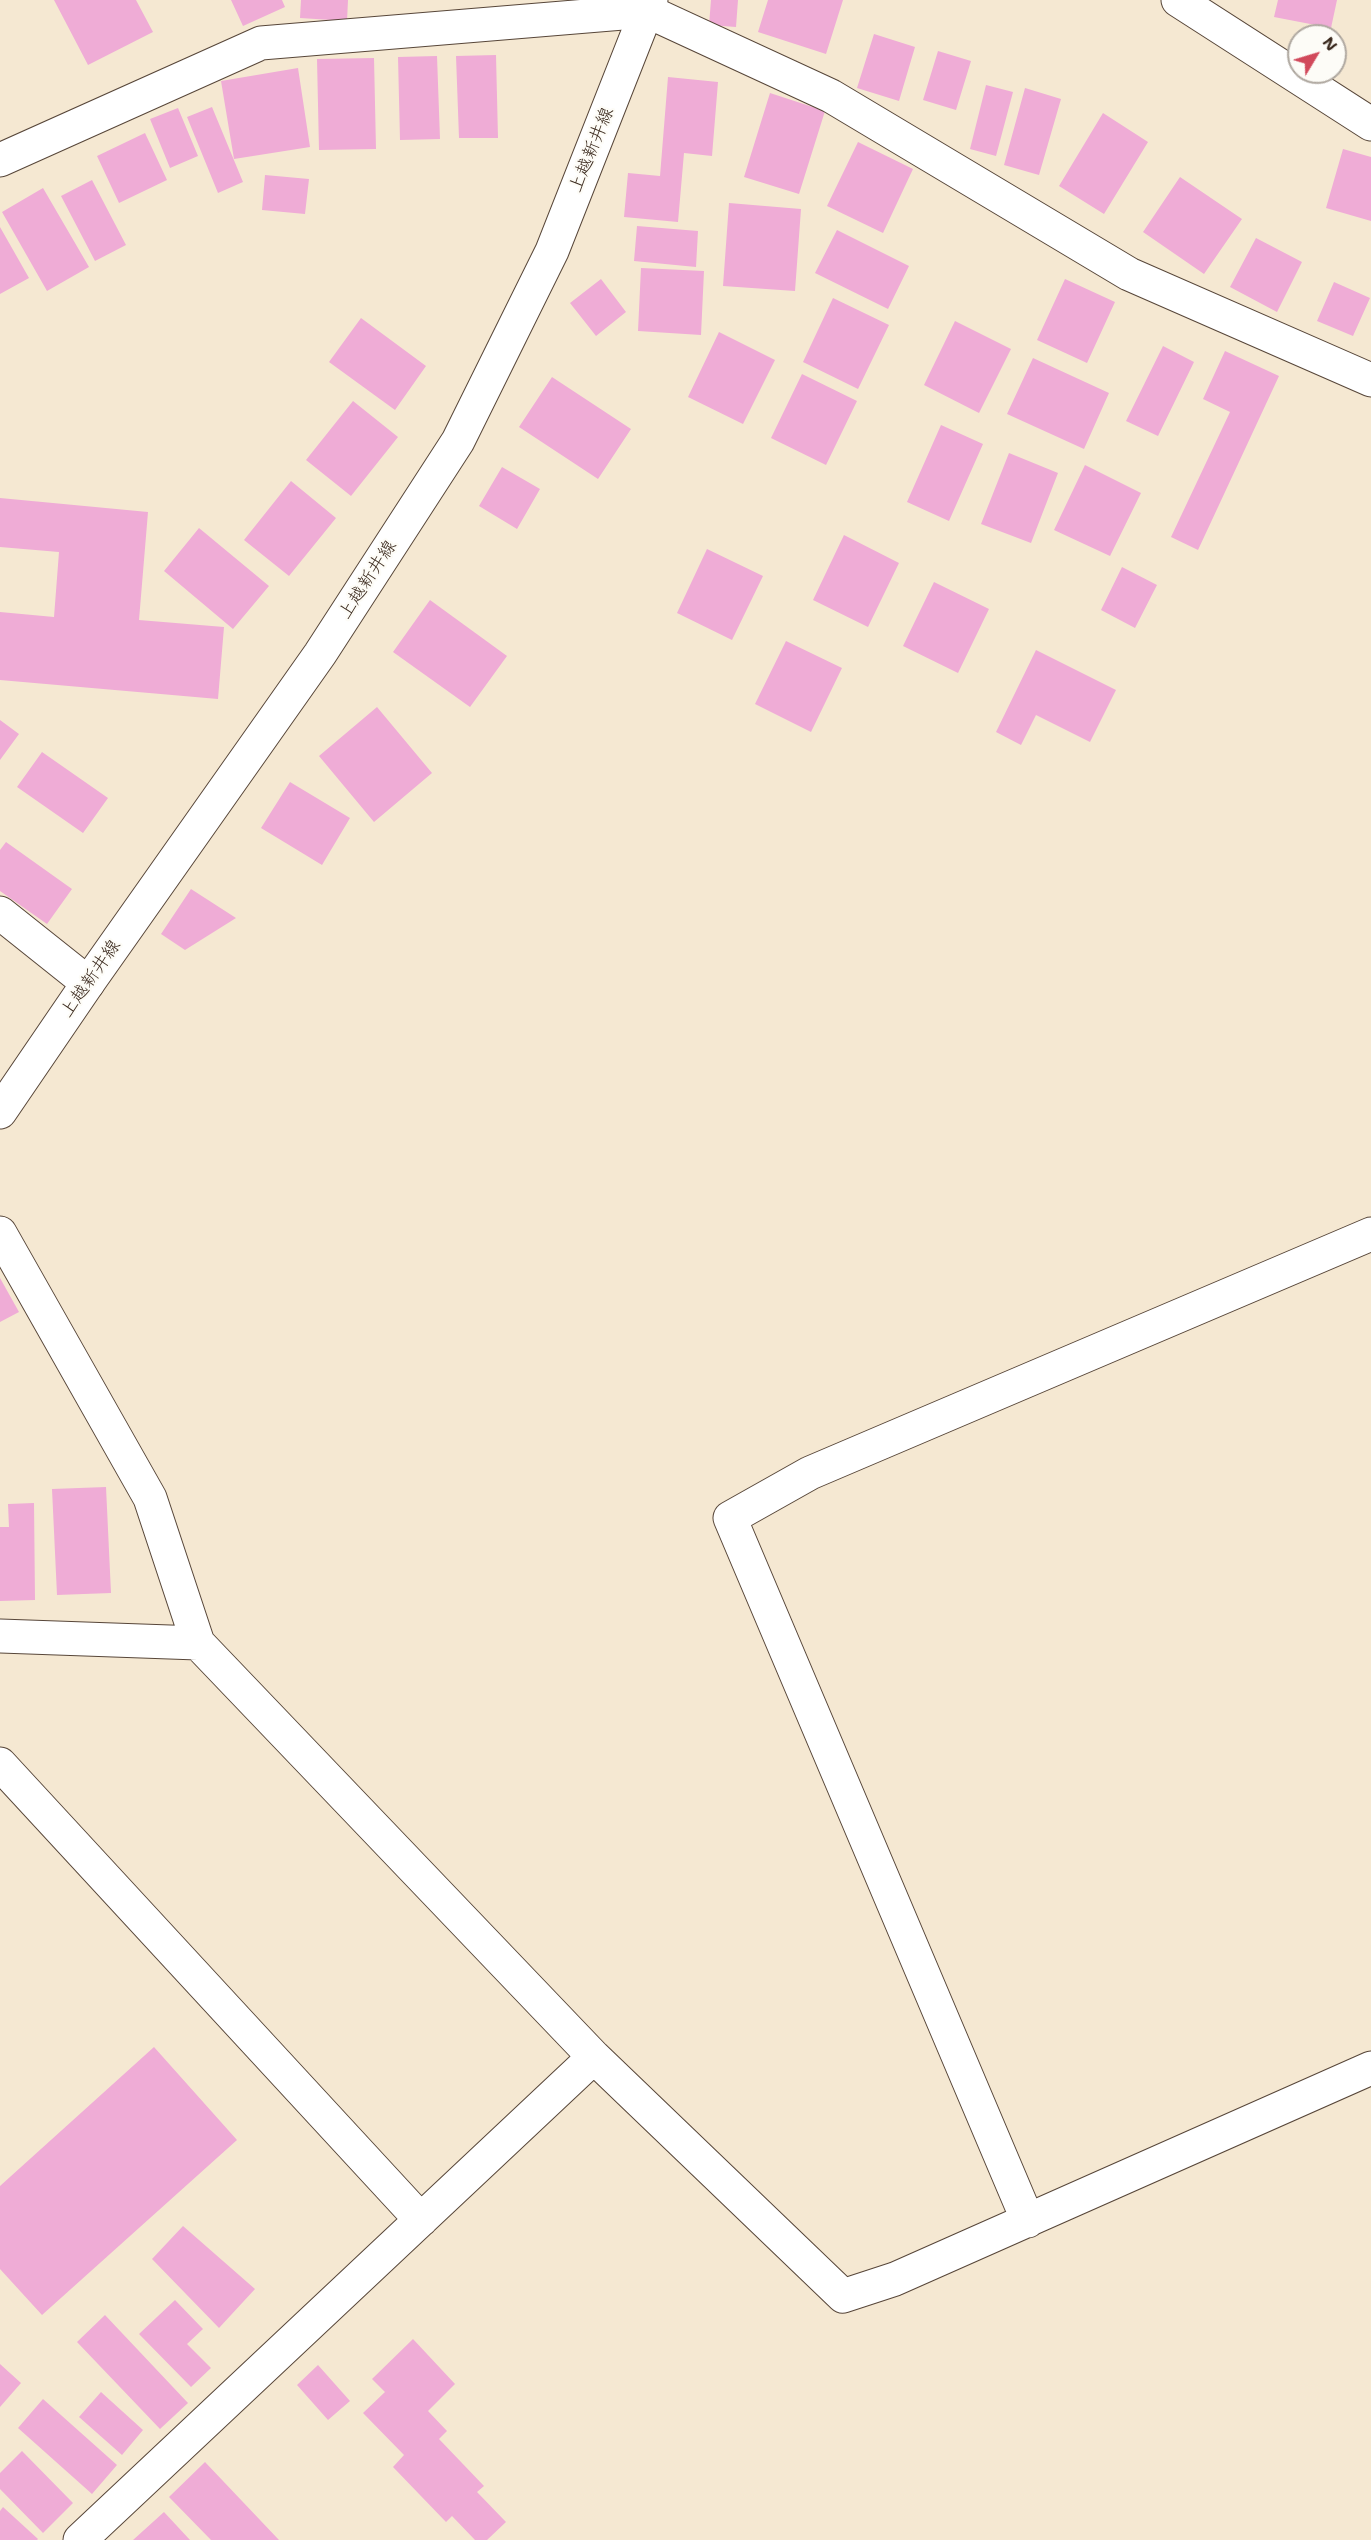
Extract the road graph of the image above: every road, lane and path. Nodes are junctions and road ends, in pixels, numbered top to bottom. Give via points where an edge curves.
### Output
1 (1178, 0) edge
2 (649, 6) edge
3 (1371, 124) edge
4 (0, 160) edge
5 (1371, 380) edge
6 (0, 914) edge
7 (88, 983) junction
8 (0, 1112) edge
9 (0, 1233) edge
10 (1371, 1234) edge
11 (0, 1636) edge
12 (198, 1642) junction
13 (0, 1764) edge
14 (594, 2057) junction
15 (1371, 2068) edge
16 (421, 2220) junction
17 (1028, 2221) junction
18 (80, 2540) edge

1 - 3 street
2 - 4 street via 261,43
2 - 5 street via 831,96 1129,274
2 - 7 street, 上越新井線 via 552,251 458,441 320,654
6 - 7 street
7 - 8 street, 上越新井線
9 - 12 street via 150,1498
10 - 17 street via 810,1473 730,1518
11 - 12 street
12 - 14 street
13 - 16 street
14 - 16 street
14 - 17 street via 843,2296 895,2279
15 - 17 street
16 - 18 street

